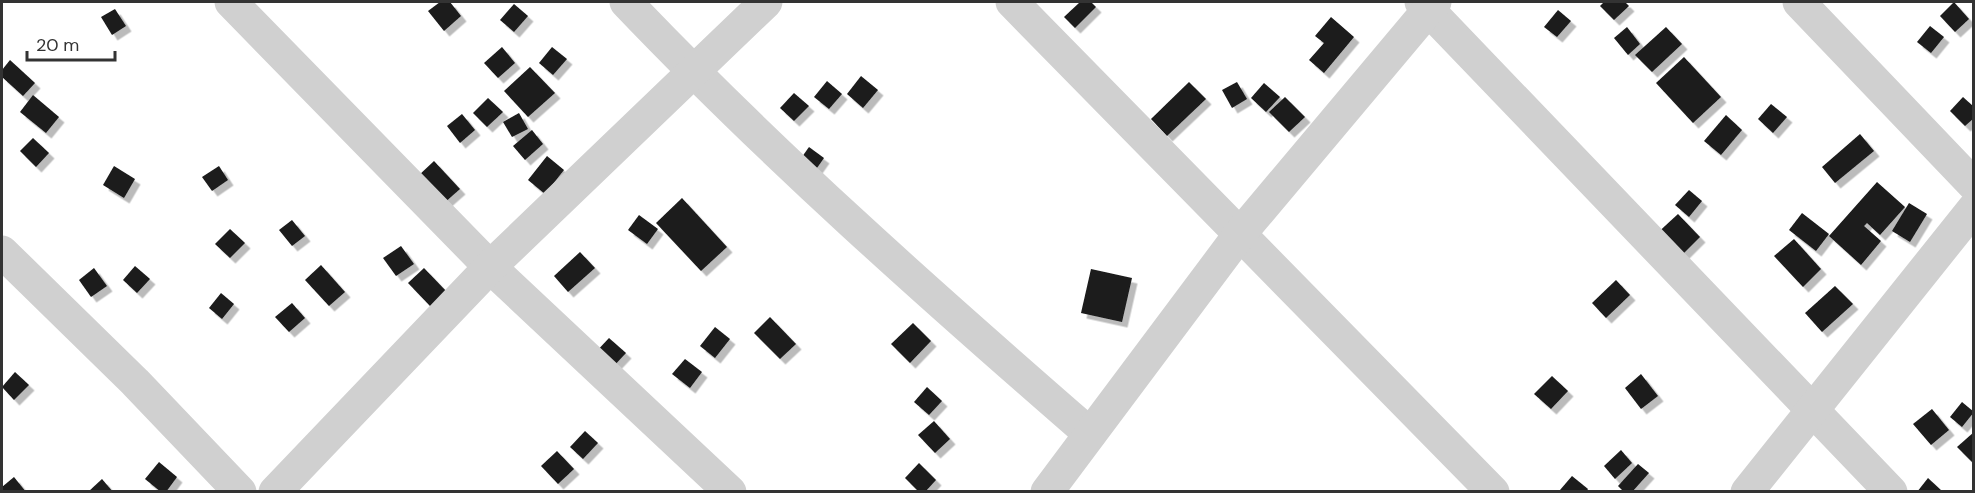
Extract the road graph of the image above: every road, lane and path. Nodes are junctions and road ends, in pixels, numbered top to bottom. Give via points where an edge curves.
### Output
1 (231, 2) edge
2 (626, 2) edge
3 (766, 2) edge
4 (1012, 2) edge
5 (1799, 2) edge
6 (1428, 4) edge
7 (693, 72) junction
8 (1974, 185) edge
9 (1974, 208) edge
10 (1240, 234) junction
11 (2, 252) edge
12 (490, 267) junction
13 (1812, 410) junction
14 (1090, 434) junction
15 (240, 492) edge
16 (275, 492) edge
17 (730, 492) edge
18 (1047, 492) edge
19 (1493, 492) edge
20 (1747, 492) edge
21 (1891, 492) edge

1 - 12 street
2 - 7 street
3 - 7 street
4 - 10 street
5 - 8 street
6 - 10 street
6 - 13 street
7 - 12 street
7 - 14 street via 911,278
9 - 13 street
10 - 14 street
10 - 19 street
11 - 15 street
12 - 16 street
12 - 17 street
13 - 20 street
13 - 21 street
14 - 18 street

